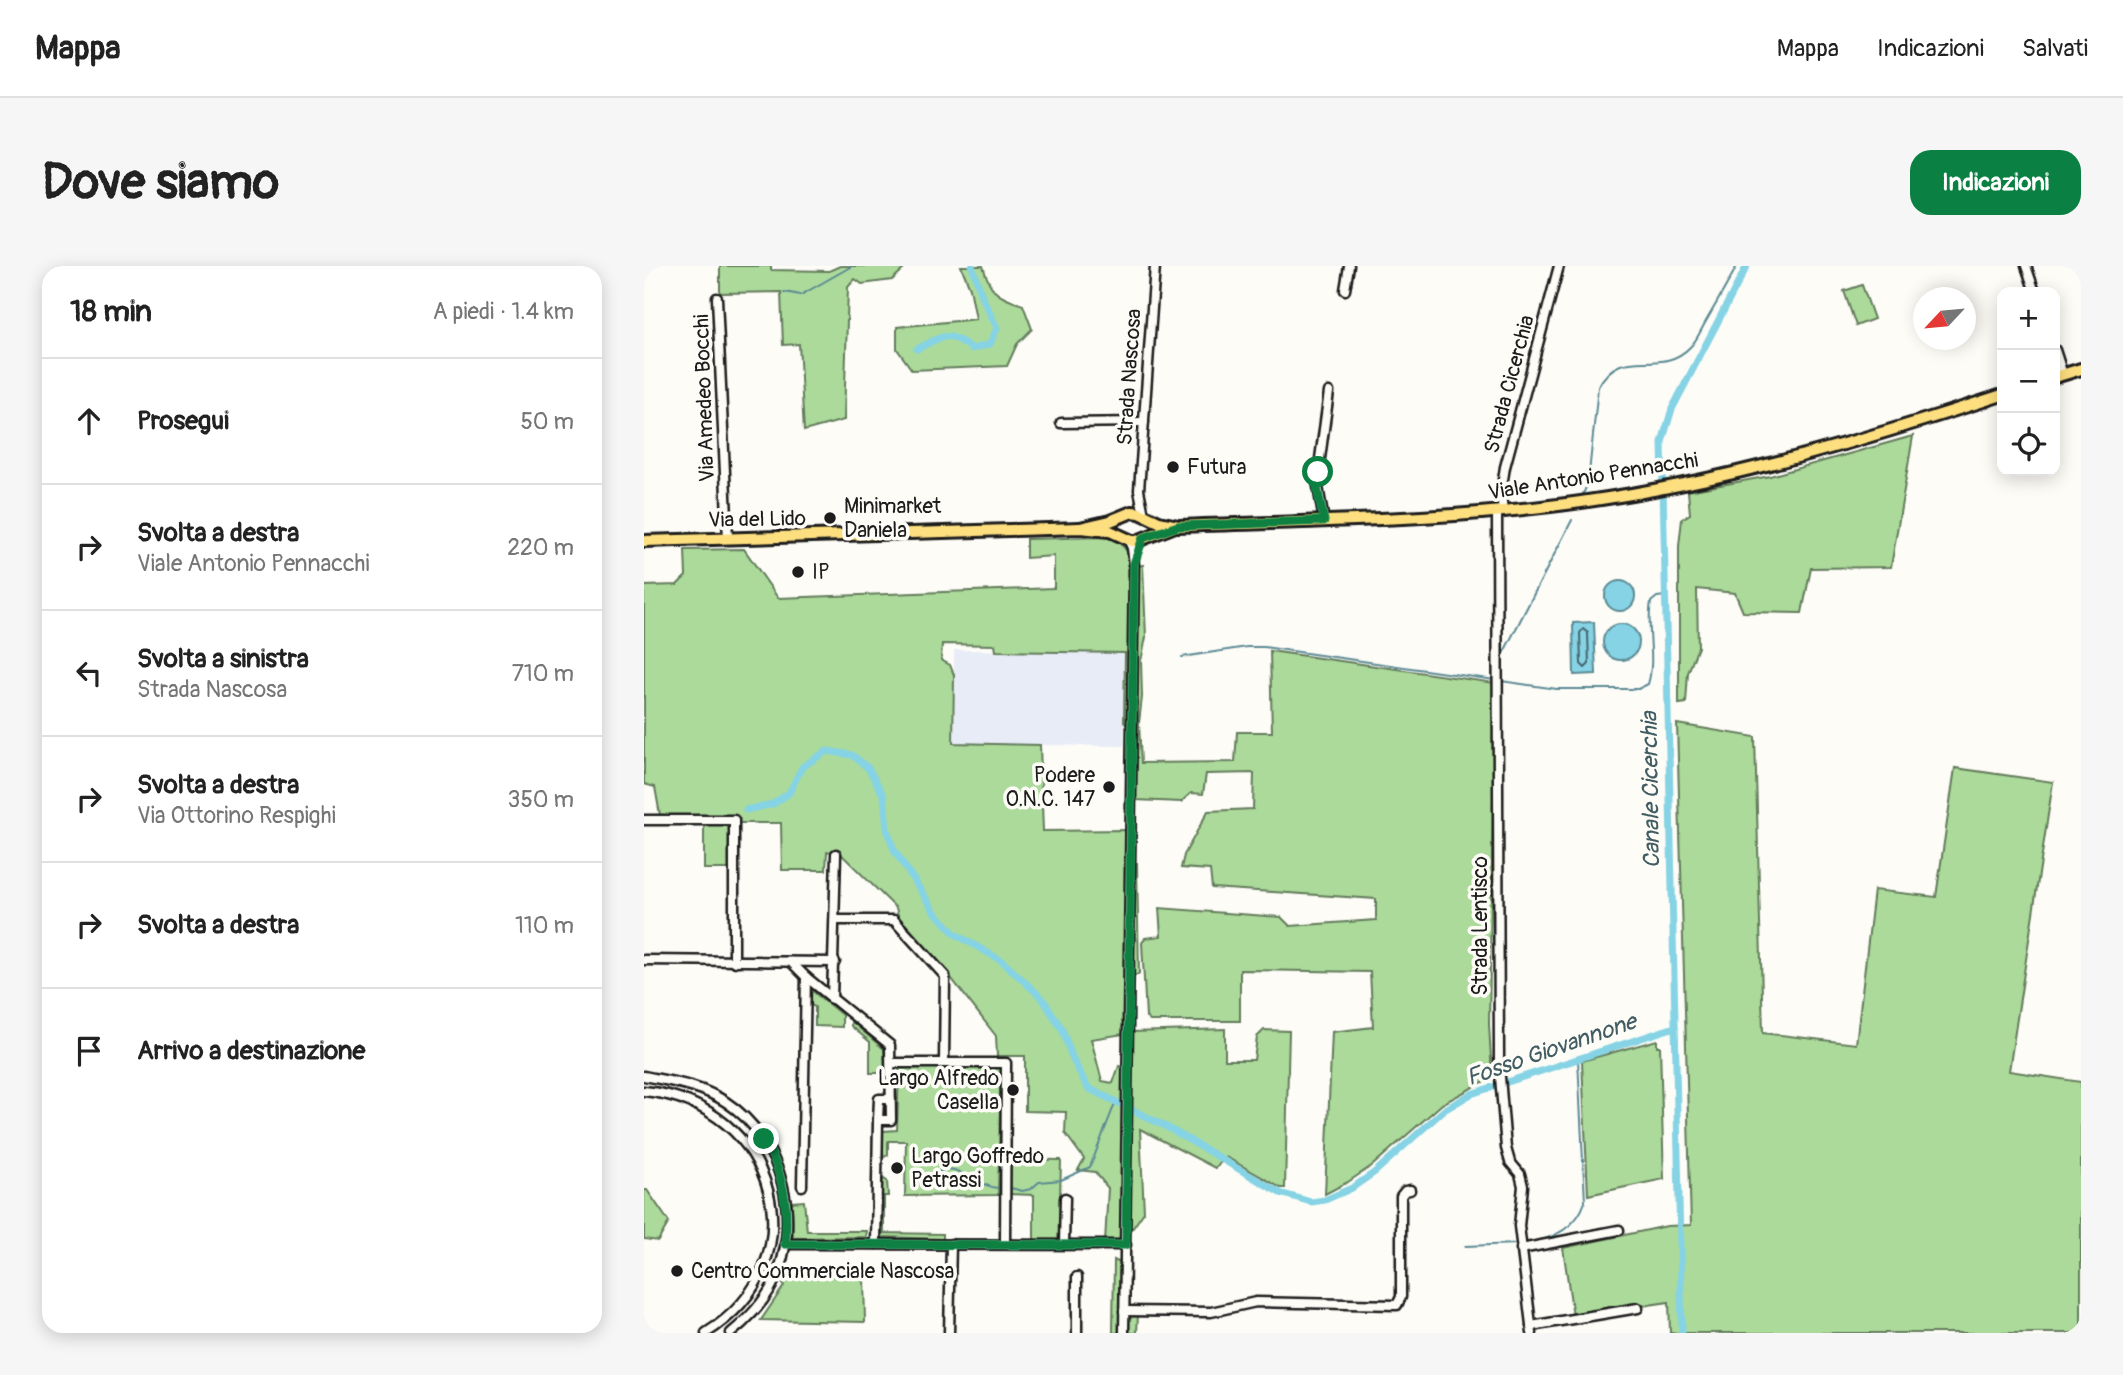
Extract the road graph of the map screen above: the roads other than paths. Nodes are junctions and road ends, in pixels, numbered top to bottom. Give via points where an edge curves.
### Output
1 (1155, 266) edge
2 (1349, 266) edge
3 (1559, 266) edge
4 (2026, 266) edge
5 (2033, 287) edge
6 (1345, 290) dead end
7 (718, 298) dead end
8 (2081, 369) edge
9 (2060, 376) edge
10 (1329, 392) dead end
11 (1997, 397) edge
12 (1144, 422) junction
13 (1061, 424) dead end
14 (1139, 490) junction
15 (1500, 512) junction
16 (1125, 514) junction
17 (1145, 516) junction
18 (1324, 521) junction
19 (1178, 526) junction
20 (1080, 528) junction
21 (1125, 537) junction
22 (1144, 537) junction
23 (728, 539) junction
24 (644, 541) edge
25 (1134, 564) junction
26 (644, 820) edge
27 (836, 854) dead end
28 (835, 920) junction
29 (644, 960) edge
30 (734, 962) junction
31 (791, 962) junction
32 (835, 962) junction
33 (806, 977) junction
34 (832, 999) junction
35 (892, 1063) junction
36 (944, 1063) junction
37 (644, 1076) edge
38 (644, 1091) edge
39 (891, 1099) junction
40 (878, 1120) junction
41 (758, 1133) junction
42 (745, 1143) junction
43 (802, 1186) dead end
44 (1410, 1190) dead end
45 (1065, 1198) dead end
46 (1619, 1230) dead end
47 (785, 1244) junction
48 (876, 1244) junction
49 (951, 1244) junction
50 (1004, 1244) junction
51 (1064, 1244) junction
52 (1126, 1245) junction
53 (1521, 1250) junction
54 (1077, 1277) dead end
55 (1638, 1308) dead end
56 (1124, 1311) junction
57 (720, 1325) junction
58 (1531, 1330) edge
59 (706, 1333) edge
60 (729, 1333) edge
61 (949, 1333) edge
62 (1077, 1333) edge
63 (1124, 1333) edge

1 - 12 street, Strada Nascosa
2 - 6 street
3 - 15 street, Strada Cicerchia via 1505,467
4 - 5 street
7 - 23 street, Via Amedeo Bocchi
8 - 9 main road
10 - 18 street via 1317,481
11 - 15 main road, Viale Antonio Pennacchi via 1814,453 1649,491
12 - 13 street
12 - 14 street, Strada Nascosa
14 - 16 street, Strada Nascosa
14 - 17 street, Strada Nascosa
15 - 18 main road, Viale Antonio Pennacchi
15 - 53 street, Strada Lentisco via 1500,1076 1507,1154 1523,1183 1518,1220
16 - 17 main road
16 - 20 main road, Via del Lido
16 - 21 main road via 1120,526
17 - 19 main road, Viale Antonio Pennacchi
17 - 22 main road via 1150,527
18 - 19 main road, Viale Antonio Pennacchi
19 - 22 main road, Viale Antonio Pennacchi
20 - 21 main road, Via del Lido
20 - 23 main road, Via del Lido
21 - 22 main road via 1137,541
21 - 25 street
22 - 25 street
23 - 24 main road, Via del Lido
25 - 52 street
26 - 30 street via 734,820
27 - 28 street
28 - 32 street
28 - 36 street via 894,920 945,976
29 - 30 street
30 - 31 street
31 - 32 street
31 - 33 street
32 - 34 street
33 - 34 street
33 - 43 street
34 - 35 street via 888,1042
35 - 36 street
35 - 39 street
36 - 50 street via 1006,1063
37 - 41 street via 710,1093 741,1113
38 - 42 street via 707,1109
39 - 40 street via 878,1099
39 - 40 street via 891,1120
40 - 48 street
41 - 42 street
41 - 47 street via 773,1156 784,1189
42 - 57 street via 766,1185 771,1239 752,1290
44 - 56 street via 1401,1196 1402,1297 1397,1305 1256,1302 1211,1312
45 - 51 street
46 - 53 street
47 - 48 street
47 - 60 street via 773,1286 756,1311
48 - 49 street
49 - 50 street
49 - 61 street
50 - 51 street
51 - 52 street
52 - 56 street
53 - 58 street, Strada Lentisco
54 - 62 street
55 - 58 street
56 - 63 street
57 - 59 street
57 - 60 street

